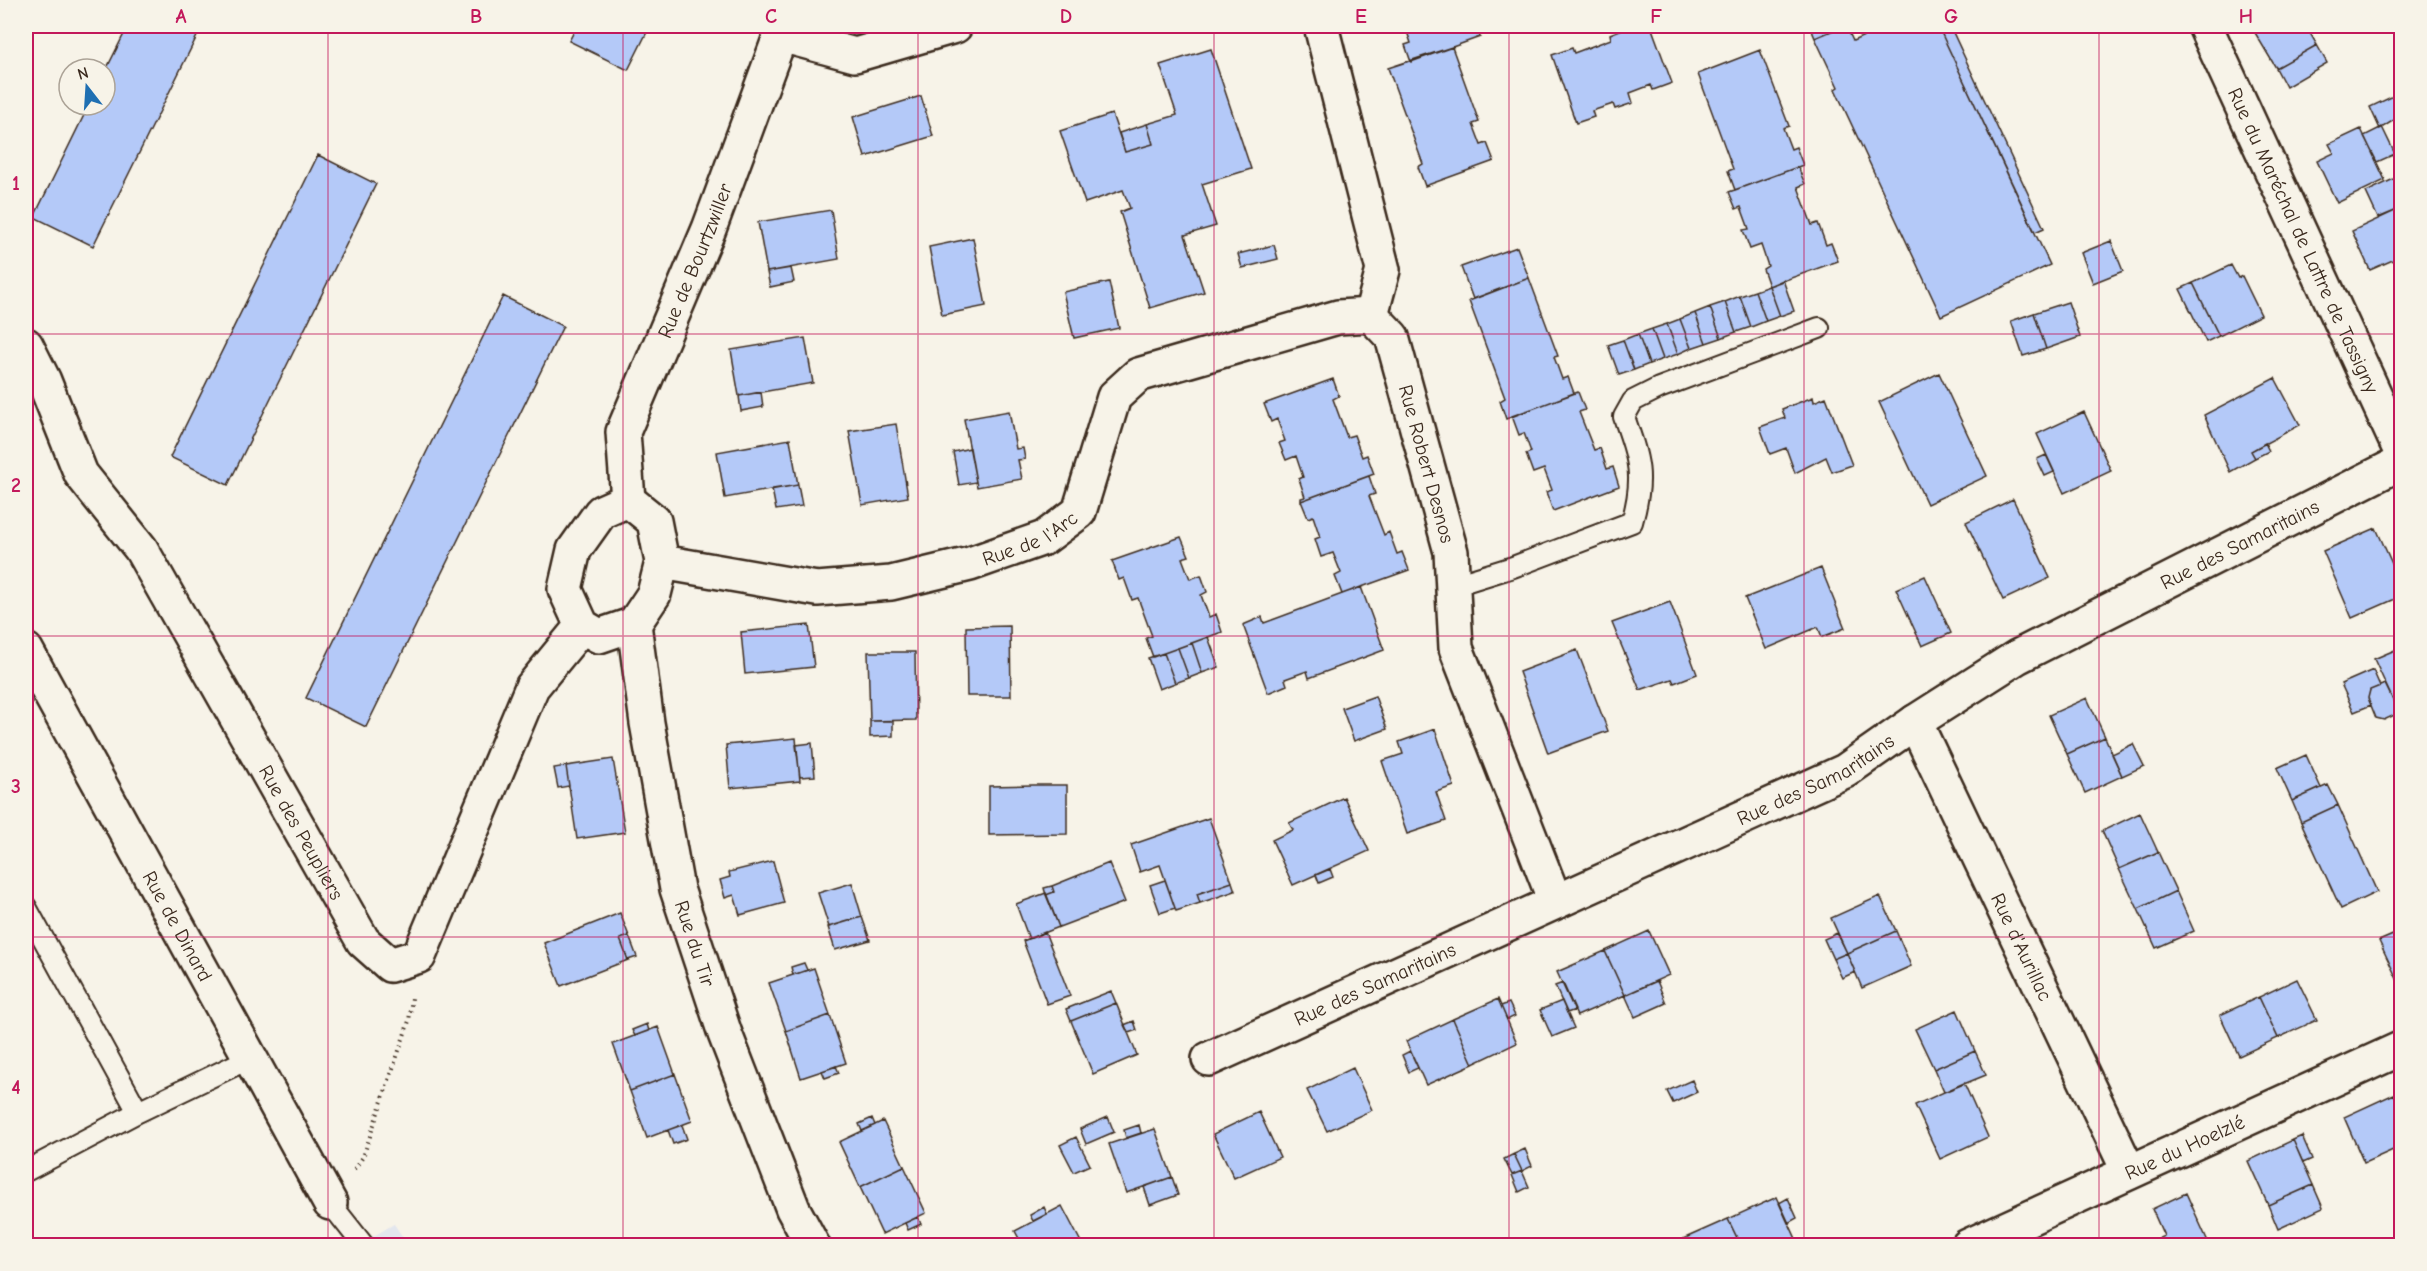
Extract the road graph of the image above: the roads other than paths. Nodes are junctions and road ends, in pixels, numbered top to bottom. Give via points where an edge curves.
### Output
1 (955, 26) edge
2 (1321, 26) edge
3 (2205, 26) edge
4 (783, 30) edge
5 (1371, 315) junction
6 (1819, 328) dead end
7 (26, 345) edge
8 (2402, 454) edge
9 (2402, 462) edge
10 (628, 500) junction
11 (663, 562) junction
12 (1455, 585) junction
13 (634, 624) junction
14 (582, 626) junction
15 (26, 650) edge
16 (1915, 722) junction
17 (1555, 901) junction
18 (26, 907) edge
19 (2402, 1047) edge
20 (250, 1058) junction
21 (1209, 1059) dead end
22 (138, 1112) junction
23 (26, 1171) edge
24 (2129, 1172) junction
25 (330, 1203) joint
26 (364, 1245) edge
27 (813, 1245) edge
28 (1968, 1245) edge

1 - 4 street via 855,55
2 - 5 street via 1383,270
3 - 8 street, Rue du Maréchal de Lattre de Tassigny
4 - 10 street, Rue de Bourtzwiller via 709,229 623,432
5 - 11 street, Rue de l'Arc via 1338,317 1138,375 1114,397 1078,512 1044,538 970,564 891,584 817,589
5 - 12 street, Rue Robert Desnos via 1392,337 1451,552
6 - 12 lane via 1633,401 1624,417 1637,454 1641,492 1632,522
7 - 14 street, Rue des Peupliers via 81,474 141,549 363,941 390,965 419,956 532,687
9 - 16 street, Rue des Samaritains via 2017,657
10 - 11 street via 654,521
10 - 14 street via 601,512 574,550 565,589
11 - 13 street via 654,594
12 - 17 street, Rue Robert Desnos via 1456,648
13 - 14 street via 599,636
13 - 27 street, Rue du Tir via 647,723 677,889 725,1034 793,1209
15 - 20 street, Rue de Dinard
16 - 17 street, Rue des Samaritains via 1845,771
16 - 24 street, Rue d'Aurillac
17 - 21 street, Rue des Samaritains
18 - 22 lane
19 - 24 street, Rue du Hoelzlé
20 - 22 lane
20 - 25 street, Rue de Dinard
22 - 23 lane
24 - 28 street, Rue du Hoelzlé
25 - 26 lane

